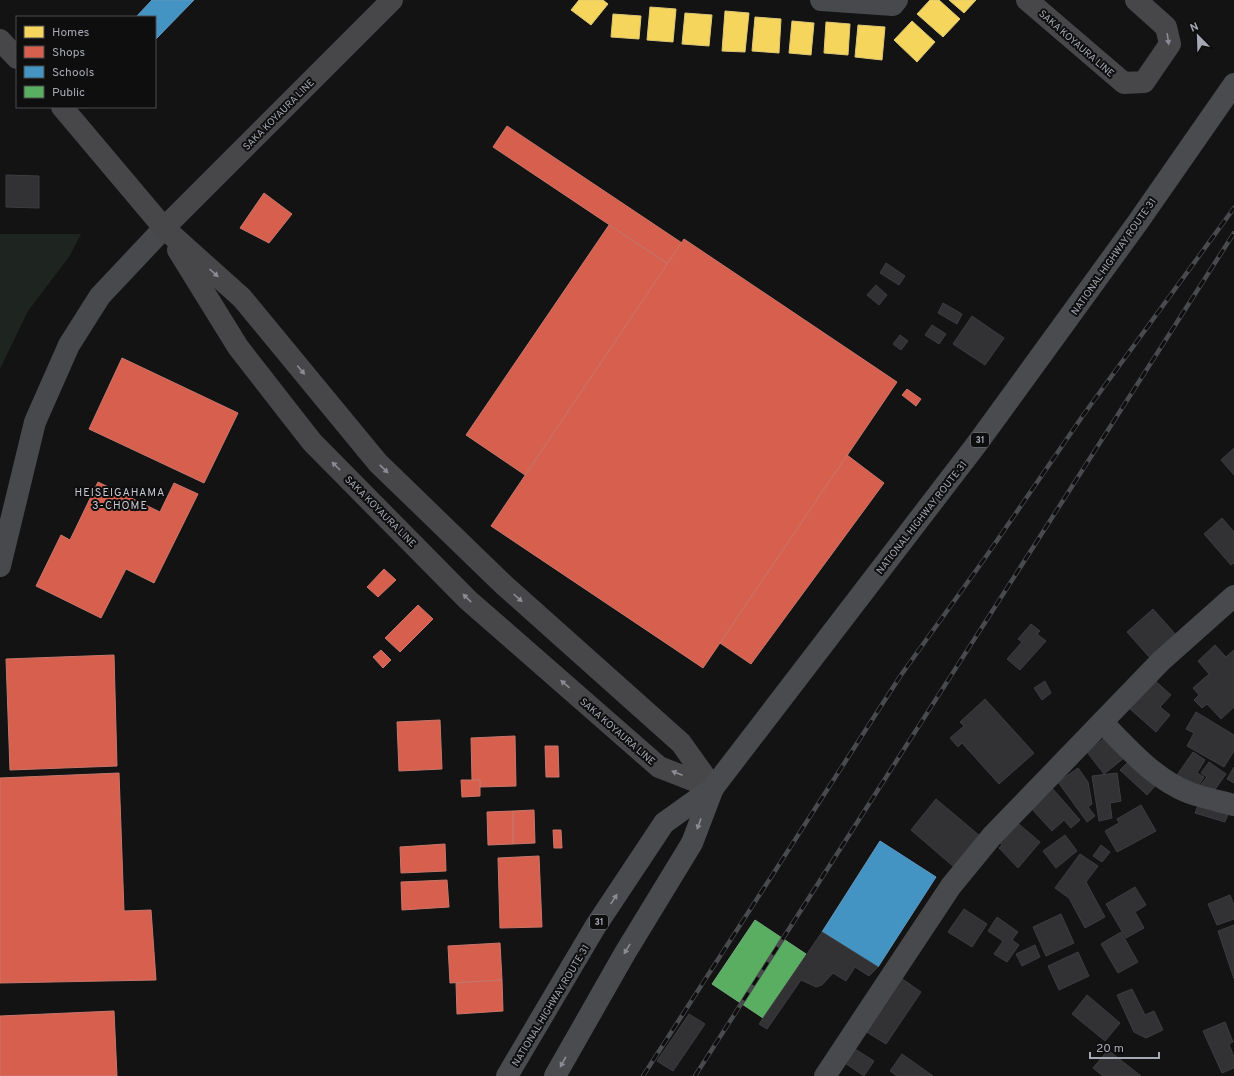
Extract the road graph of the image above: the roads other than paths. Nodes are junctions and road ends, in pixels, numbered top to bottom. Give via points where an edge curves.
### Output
1 (392, 0) edge
2 (821, 0) edge
3 (897, 0) edge
4 (1028, 0) edge
5 (1136, 0) edge
6 (847, 1) edge
7 (0, 40) edge
8 (16, 57) edge
9 (1234, 84) edge
10 (63, 108) edge
11 (164, 228) junction
12 (0, 566) edge
13 (1234, 596) edge
14 (1102, 722) junction
15 (713, 788) junction
16 (1234, 805) edge
17 (507, 1076) edge
18 (555, 1076) edge
19 (825, 1076) edge

1 - 11 main road, SAKA KOYAURA LINE
2 - 6 street
3 - 6 street via 893,5
5 -> 4 main road, SAKA KOYAURA LINE via 1166,27 1170,44 1144,82 1124,83
7 - 8 main road
9 - 15 highway, NATIONAL HIGHWAY ROUTE 31 / 31 via 1138,222 976,445
10 - 11 main road, SAKA KOYAURA LINE
11 - 12 street via 100,296 69,345 35,422
11 -> 15 main road, SAKA KOYAURA LINE via 242,298 378,463 504,585 681,743
15 -> 11 main road, SAKA KOYAURA LINE via 659,767 468,600 312,442 238,347
13 - 14 street via 1161,661
14 - 16 street via 1163,779 1190,793
14 - 19 street via 992,836 951,886
17 -> 15 highway, NATIONAL HIGHWAY ROUTE 31 / 31 via 595,927 664,823
15 -> 18 highway, NATIONAL HIGHWAY ROUTE 31 / 31 via 692,843 625,953

